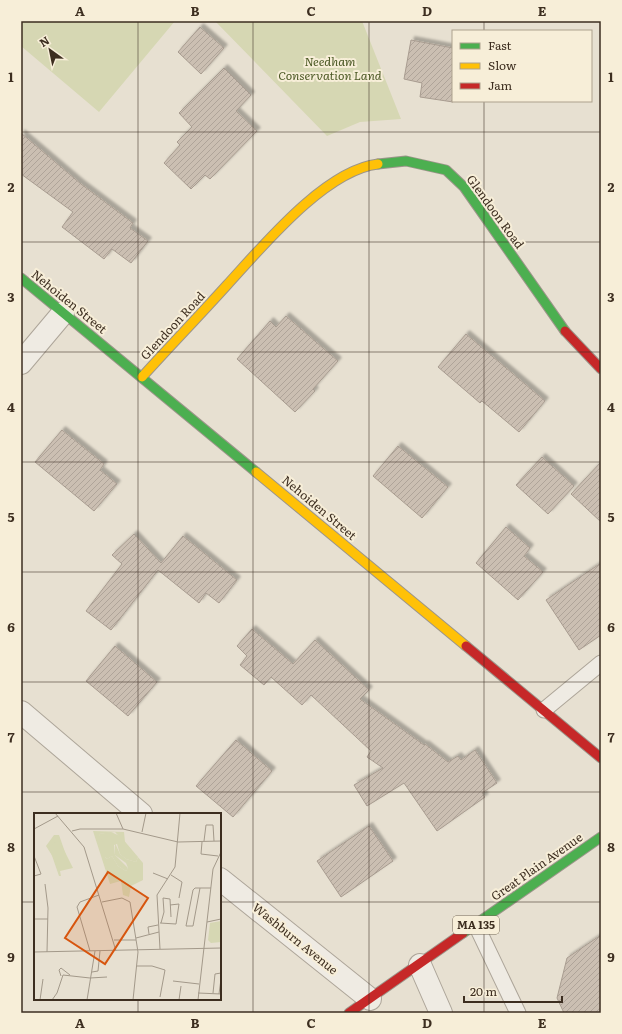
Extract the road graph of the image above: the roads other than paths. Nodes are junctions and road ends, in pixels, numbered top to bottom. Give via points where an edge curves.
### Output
1 (21, 278) edge
2 (63, 313) junction
3 (21, 363) edge
4 (601, 369) edge
5 (142, 376) junction
6 (601, 663) edge
7 (544, 710) junction
8 (21, 712) edge
9 (601, 758) edge
10 (141, 813) edge
11 (601, 837) edge
12 (221, 880) edge
13 (476, 925) junction
14 (420, 965) junction
15 (370, 999) junction
16 (350, 1013) edge
17 (441, 1013) edge
18 (518, 1013) edge

1 - 2 street, Nehoiden Street
2 - 3 street
2 - 5 street, Nehoiden Street
4 - 5 street, Glendoon Road via 564,332 464,187 446,170 406,161 369,165 332,184 290,216
5 - 7 street, Nehoiden Street
6 - 7 lane
7 - 9 street, Nehoiden Street
8 - 10 street
11 - 13 street, Great Plain Avenue / MA 135
12 - 15 street, Washburn Avenue
13 - 14 street, Great Plain Avenue / MA 135
13 - 18 lane
14 - 15 street, Great Plain Avenue / MA 135
14 - 17 street
15 - 16 street, Great Plain Avenue / MA 135

